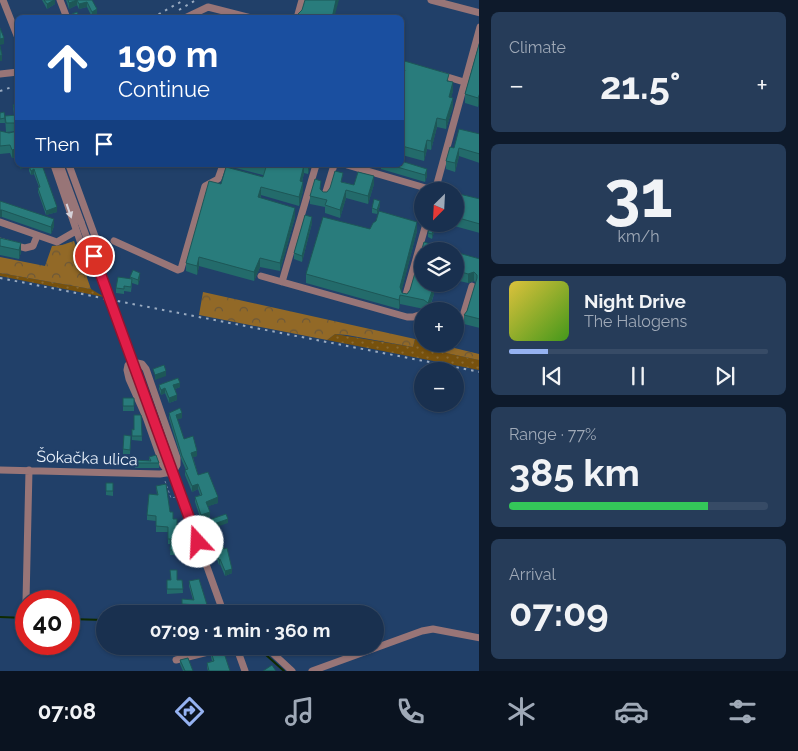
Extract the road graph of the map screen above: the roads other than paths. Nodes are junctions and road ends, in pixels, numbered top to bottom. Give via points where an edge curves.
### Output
1 (3, 0) edge
2 (60, 0) edge
3 (302, 0) edge
4 (431, 0) edge
5 (479, 13) edge
6 (66, 15) edge
7 (191, 15) edge
8 (239, 15) edge
9 (298, 15) edge
10 (479, 27) edge
11 (15, 30) edge
12 (15, 72) edge
13 (0, 74) edge
14 (437, 74) edge
15 (464, 82) junction
16 (55, 167) edge
17 (61, 167) edge
18 (70, 167) edge
19 (222, 167) edge
20 (315, 167) edge
21 (333, 167) edge
22 (355, 167) edge
23 (437, 182) edge
24 (414, 185) edge
25 (325, 194) edge
26 (0, 222) edge
27 (76, 230) junction
28 (425, 232) edge
29 (37, 236) junction
30 (114, 240) dead end
31 (0, 241) edge
32 (261, 276) dead end
33 (282, 282) junction
34 (472, 286) edge
35 (405, 298) edge
36 (464, 312) edge
37 (414, 317) edge
38 (0, 470) edge
39 (29, 470) junction
40 (171, 472) junction
41 (26, 590) edge
42 (223, 605) edge
43 (479, 638) edge
44 (196, 655) edge
45 (239, 655) edge
46 (275, 655) edge
47 (176, 660) dead end
48 (245, 671) edge
49 (292, 671) edge
50 (312, 671) edge

1 - 11 street
2 - 6 street
3 - 9 street
4 - 5 street
7 - 8 street via 208,7
10 - 15 street
12 - 13 street
14 - 15 street
15 - 23 street
16 -> 27 street
17 - 40 street, bridge
18 - 27 street via 104,261 105,268 101,272 90,270
19 - 30 street via 218,179 205,186 181,269
20 - 33 street
21 - 25 street
22 - 24 street
26 - 29 street
27 - 29 street via 57,242
28 - 35 street
29 - 31 street via 33,246 25,248
32 - 33 street
33 - 37 street
34 - 36 street
38 - 39 street, Šokačka ulica
39 - 40 street, Šokačka ulica
39 - 41 street
40 - 40 street via 177,465 177,458 146,369 142,364 132,362 127,373 163,465
40 - 42 street
43 - 50 street via 433,629 422,631
44 - 47 street
45 - 48 street
46 - 49 street

